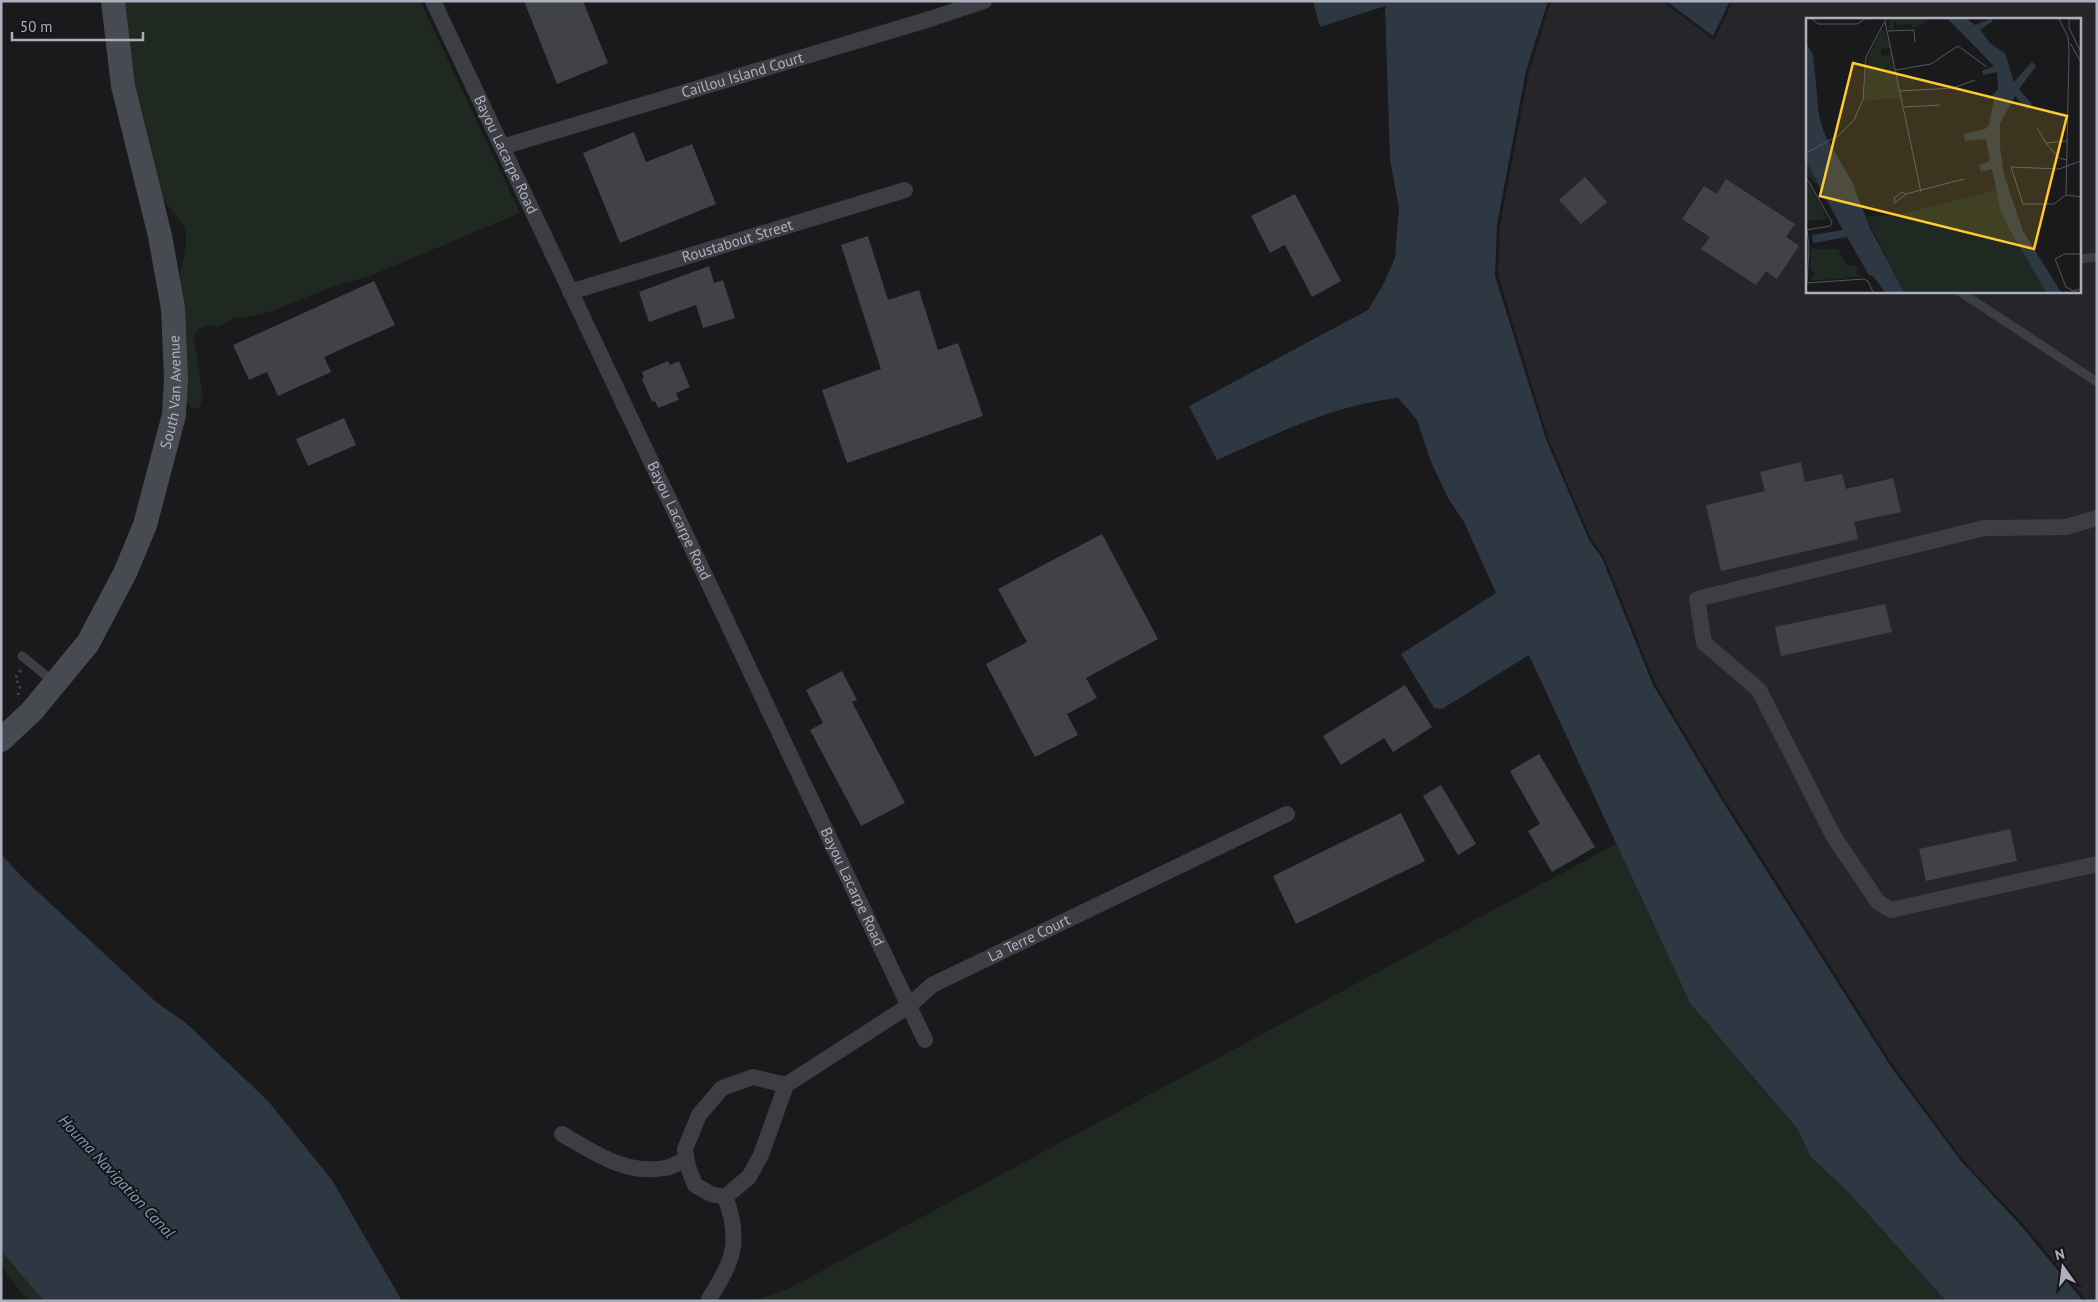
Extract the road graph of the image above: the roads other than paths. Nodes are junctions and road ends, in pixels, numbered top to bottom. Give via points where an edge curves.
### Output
1 (112, 1) edge
2 (433, 1) edge
3 (984, 1) edge
4 (502, 147) junction
5 (905, 190) dead end
6 (2097, 257) edge
7 (2080, 259) edge
8 (570, 292) junction
9 (1961, 293) edge
10 (2097, 382) edge
11 (2097, 518) edge
12 (22, 656) dead end
13 (55, 683) junction
14 (1, 740) edge
15 (1287, 814) dead end
16 (2097, 864) edge
17 (910, 1005) junction
18 (925, 1040) dead end
19 (786, 1085) junction
20 (562, 1134) dead end
21 (686, 1158) junction
22 (725, 1197) junction
23 (709, 1299) dead end

1 - 13 main road, South Van Avenue via 123,86 160,236 173,308 174,415 145,525 125,573 88,643
2 - 4 street, Bayou Lacarpe Road
3 - 4 street, Caillou Island Court via 930,20
4 - 8 street, Bayou Lacarpe Road
5 - 8 street, Roustabout Street
6 - 7 lane
8 - 17 street, Bayou Lacarpe Road
9 - 10 lane
11 - 16 street via 2066,527 1984,528 1698,599 1704,644 1759,690 1834,837 1878,902 1891,910
12 - 13 lane
13 - 14 main road, South Van Avenue via 32,711
15 - 17 street, La Terre Court via 932,985
17 - 18 street, Bayou Lacarpe Road
17 - 19 street, La Terre Court
19 - 21 street via 753,1077 722,1088 699,1115 685,1149
19 - 22 street via 761,1155 749,1177
20 - 21 street via 604,1160 635,1168 666,1168
21 - 22 street via 695,1185
22 - 23 street via 734,1221 733,1251

